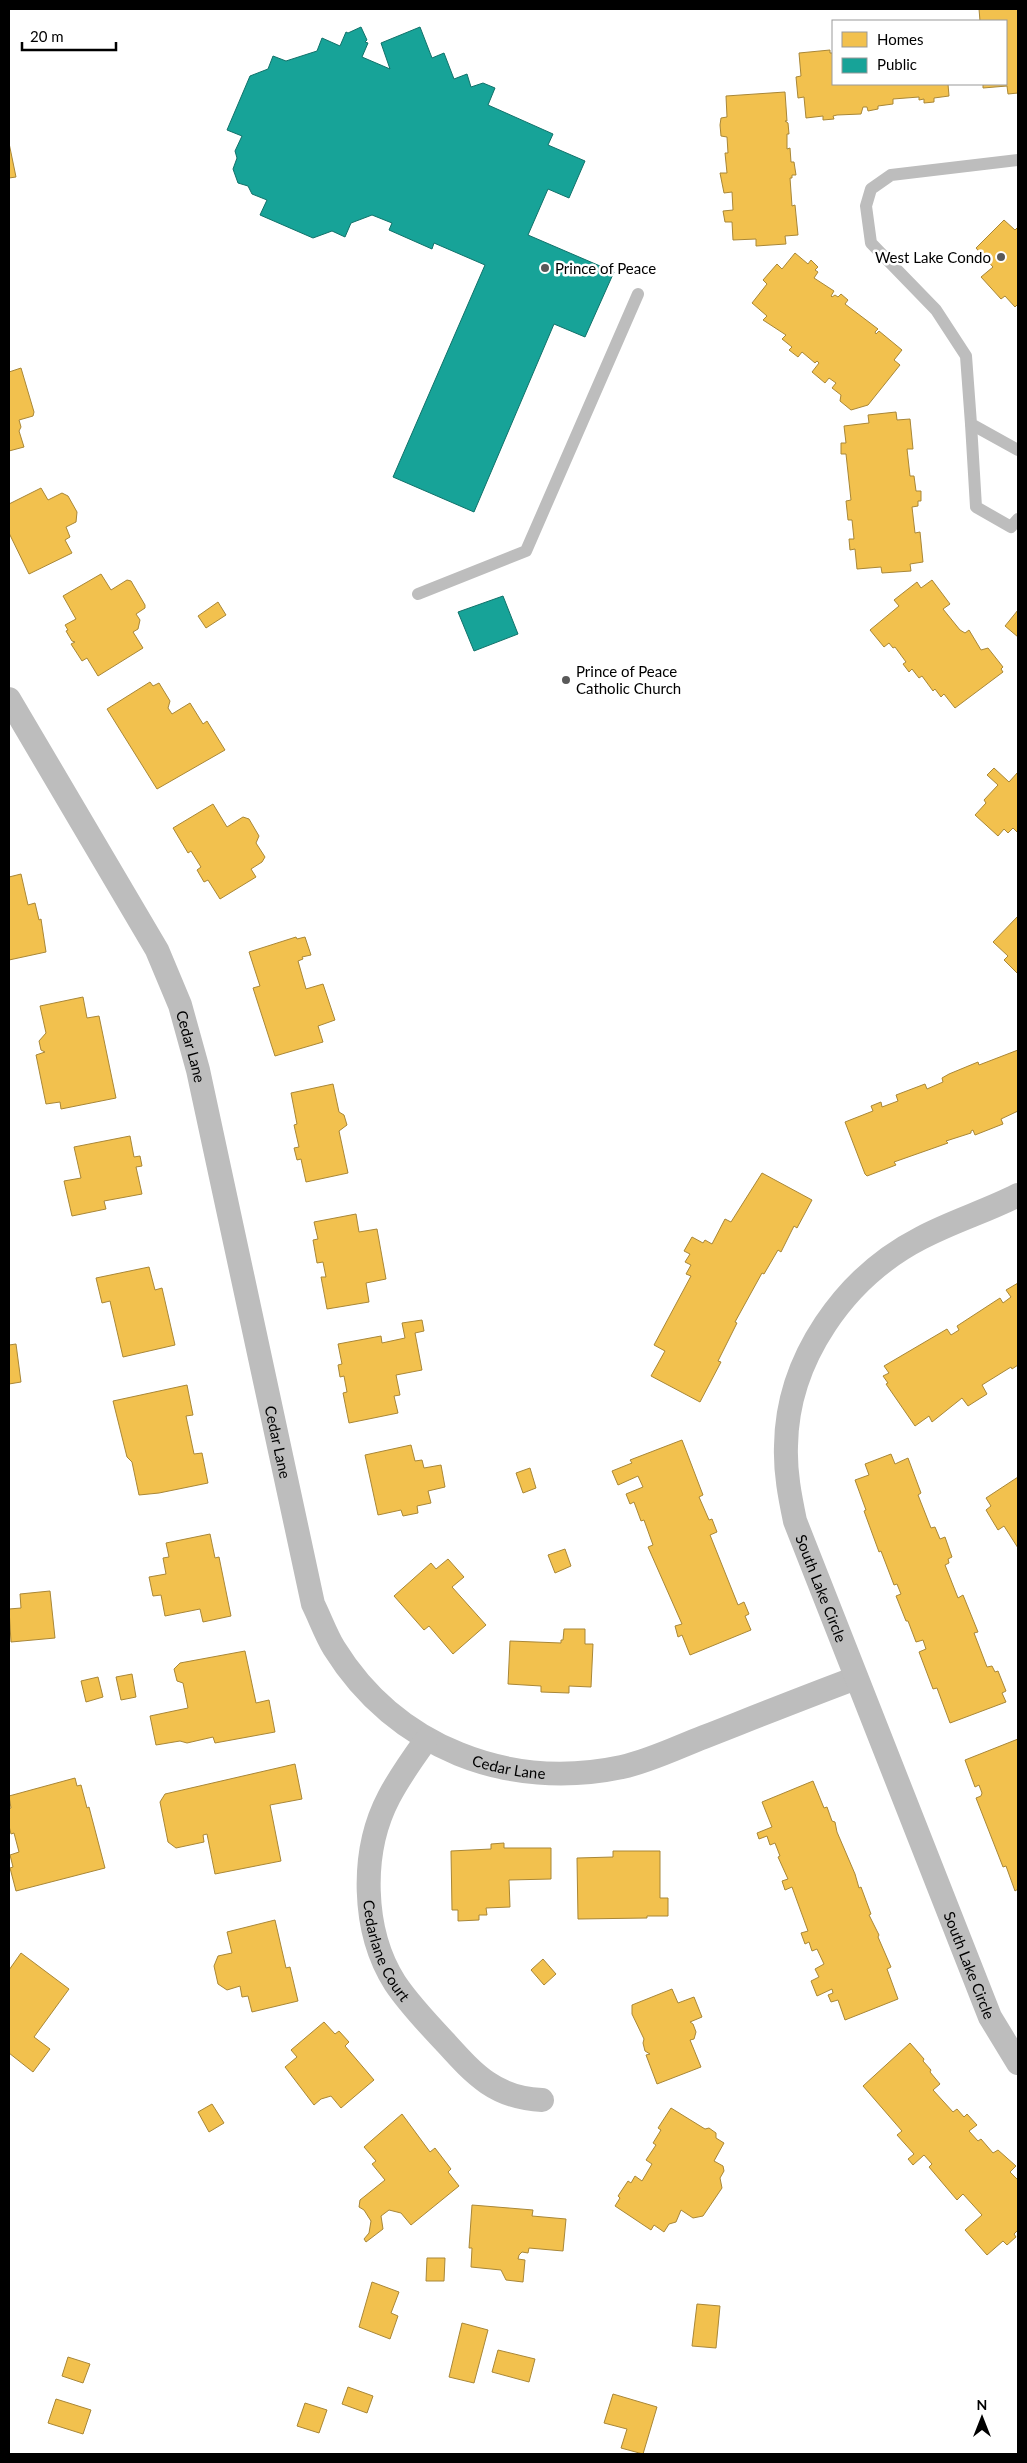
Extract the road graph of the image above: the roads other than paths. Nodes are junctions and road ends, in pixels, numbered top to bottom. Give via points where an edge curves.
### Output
1 (1018, 160) edge
2 (638, 294) dead end
3 (970, 424) junction
4 (1018, 450) edge
5 (1018, 519) edge
6 (418, 594) dead end
7 (9, 699) edge
8 (1018, 1195) edge
9 (856, 1678) junction
10 (426, 1740) junction
11 (1018, 2063) edge
12 (542, 2100) dead end

1 - 3 lane via 891,175 871,189 866,206 871,243 936,310 966,356
2 - 6 lane via 526,551
3 - 4 lane
3 - 5 lane via 976,506 1011,527
7 - 10 street, Cedar Lane via 157,950 180,1005 198,1070 313,1604 334,1648 357,1680 382,1708
8 - 9 street, South Lake Circle via 921,1238 880,1264 851,1290 829,1318 805,1362 791,1405 787,1438 789,1490 795,1521
9 - 10 street, Cedar Lane via 623,1767 579,1774 540,1774 501,1768 466,1758
9 - 11 street, South Lake Circle via 990,2017
10 - 12 street, Cedarlane Court via 388,1798 370,1860 370,1902 380,1950 395,1983 478,2078 505,2094

